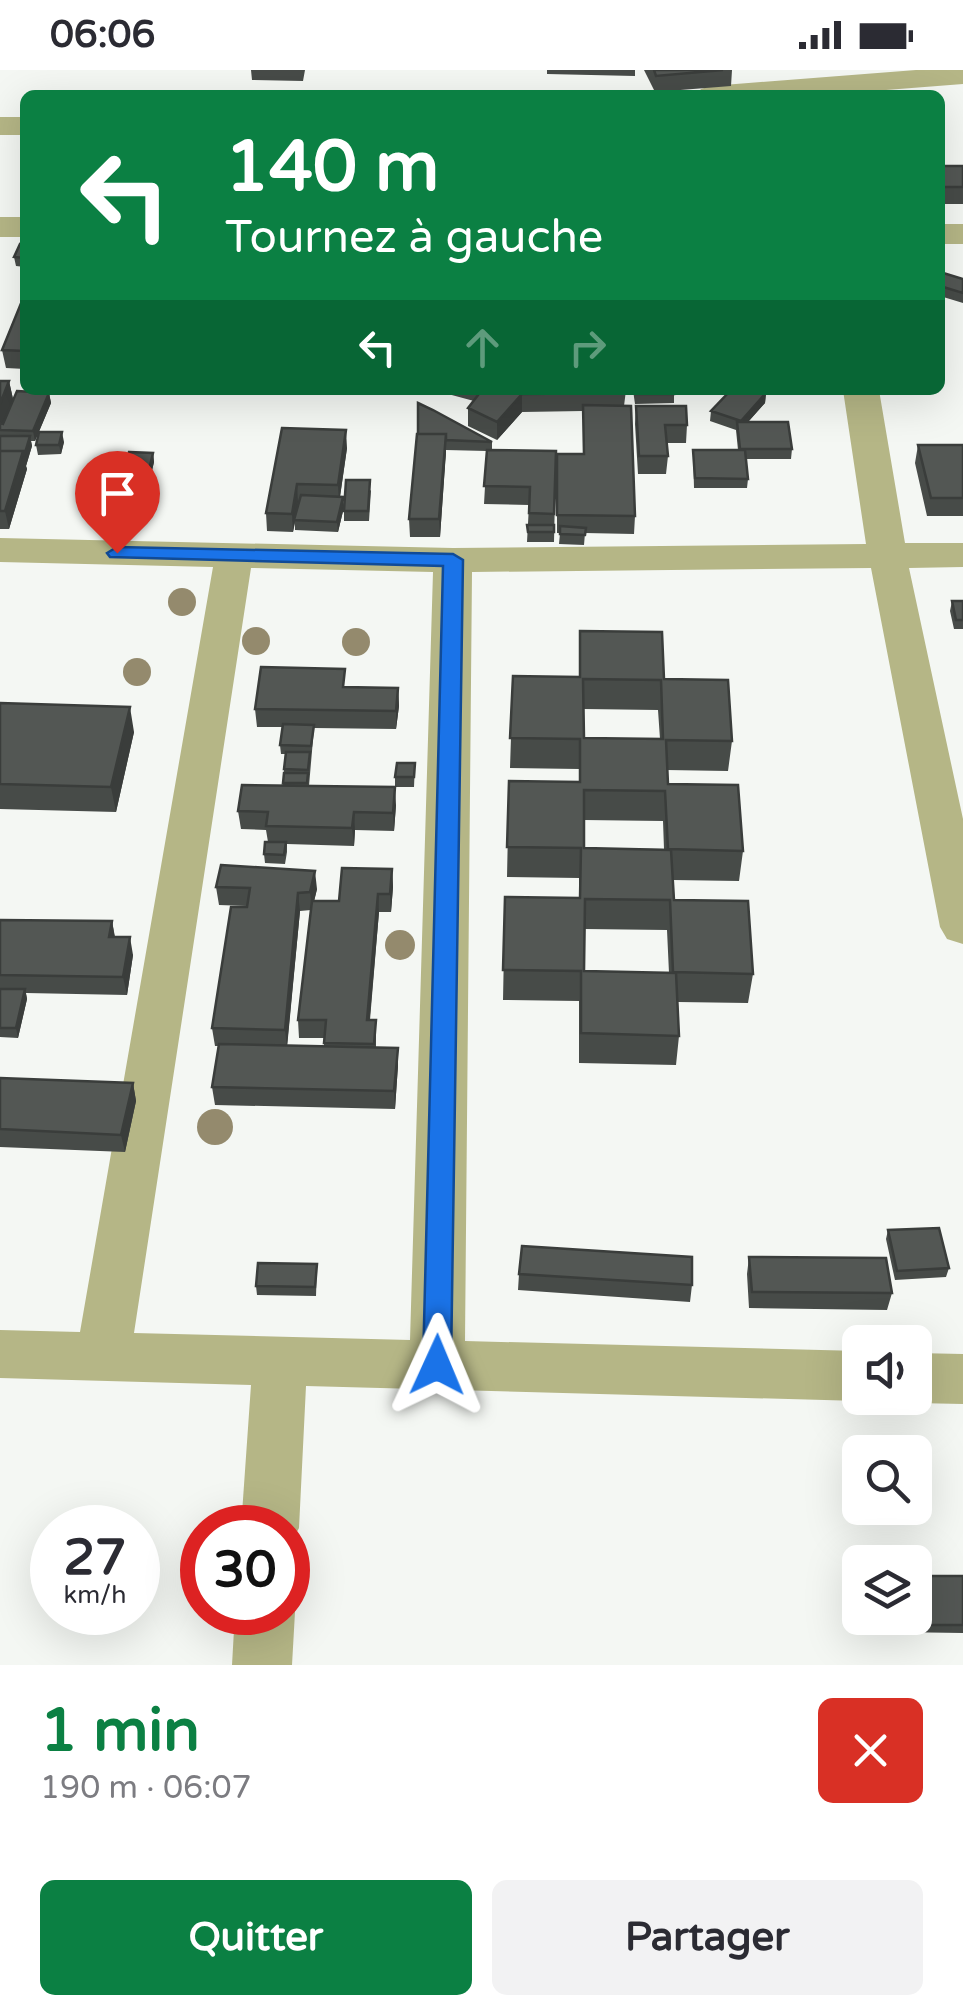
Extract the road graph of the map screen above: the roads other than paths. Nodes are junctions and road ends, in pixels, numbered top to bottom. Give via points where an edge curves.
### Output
1 (963, 75) edge
2 (803, 85) edge
3 (757, 90) edge
4 (862, 395) edge
5 (0, 550) edge
6 (887, 553) junction
7 (963, 555) edge
8 (234, 556) junction
9 (453, 560) junction
10 (963, 926) edge
11 (0, 1354) edge
12 (103, 1357) junction
13 (280, 1362) junction
14 (437, 1365) junction
15 (842, 1376) edge
16 (932, 1378) edge
17 (963, 1379) edge
18 (271, 1505) edge
19 (264, 1635) edge
20 (262, 1665) edge

1 - 2 street
2 - 3 street
4 - 6 street
5 - 8 street
6 - 7 street
6 - 9 street
6 - 10 street
8 - 9 street
8 - 12 street
9 - 14 street
11 - 12 street
12 - 13 street
13 - 14 street
13 - 18 street
14 - 15 street
16 - 17 street
19 - 20 street

